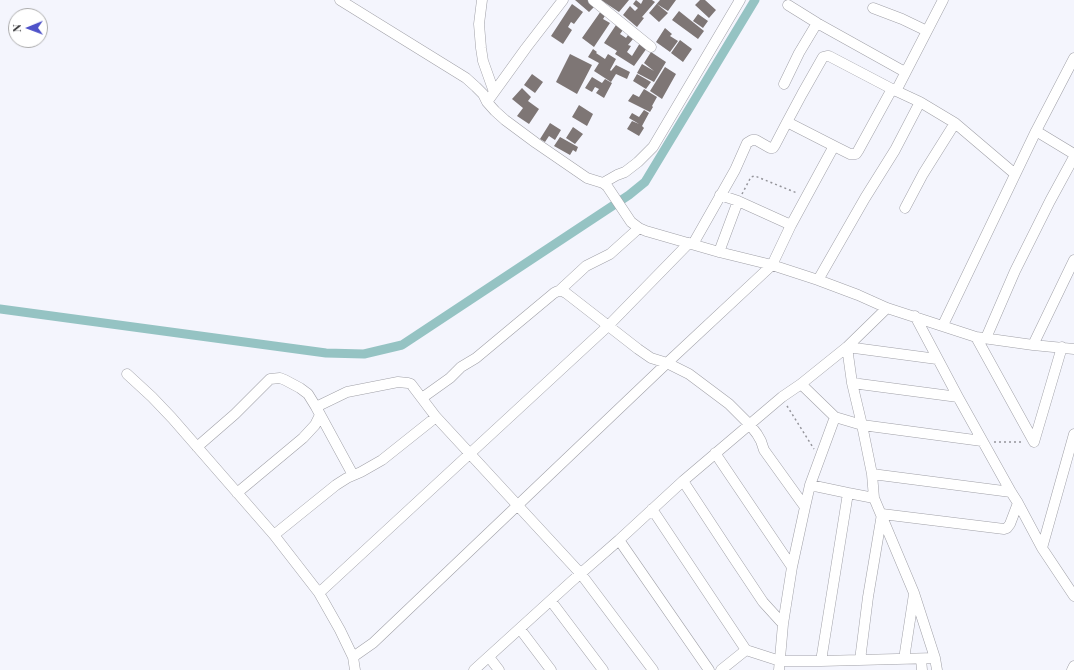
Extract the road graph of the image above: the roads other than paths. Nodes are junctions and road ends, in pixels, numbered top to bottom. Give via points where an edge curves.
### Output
1 (340, 0) edge
2 (482, 0) edge
3 (563, 0) edge
4 (593, 0) edge
5 (740, 0) edge
6 (943, 0) edge
7 (788, 5) dead end
8 (874, 8) dead end
9 (817, 23) junction
10 (928, 31) junction
11 (651, 47) dead end
12 (1074, 58) edge
13 (906, 72) junction
14 (784, 84) dead end
15 (894, 90) junction
16 (494, 92) junction
17 (487, 102) junction
18 (920, 102) junction
19 (787, 122) junction
20 (955, 123) junction
21 (1036, 131) junction
22 (834, 146) junction
23 (1074, 154) edge
24 (1074, 157) edge
25 (1015, 174) junction
26 (605, 185) junction
27 (720, 195) junction
28 (738, 201) junction
29 (905, 208) dead end
30 (791, 225) junction
31 (639, 228) junction
32 (691, 244) junction
33 (719, 252) junction
34 (1074, 260) edge
35 (772, 265) junction
36 (818, 280) junction
37 (559, 291) junction
38 (888, 308) junction
39 (915, 316) junction
40 (943, 325) junction
41 (608, 326) junction
42 (981, 337) junction
43 (1033, 345) junction
44 (847, 347) junction
45 (1062, 347) junction
46 (1074, 349) edge
47 (937, 359) junction
48 (667, 363) junction
49 (127, 374) dead end
50 (852, 383) junction
51 (801, 384) junction
52 (422, 398) junction
53 (958, 398) junction
54 (318, 411) junction
55 (436, 417) junction
56 (835, 417) junction
57 (750, 425) junction
58 (862, 425) junction
59 (1074, 434) edge
60 (982, 441) junction
61 (197, 447) junction
62 (1071, 451) edge
63 (470, 453) junction
64 (715, 453) junction
65 (872, 474) junction
66 (353, 475) junction
67 (683, 481) junction
68 (810, 485) junction
69 (1011, 492) junction
70 (237, 493) junction
71 (848, 493) junction
72 (874, 498) junction
73 (1018, 503) junction
74 (518, 505) junction
75 (805, 507) junction
76 (652, 509) junction
77 (882, 514) junction
78 (274, 534) junction
79 (619, 540) junction
80 (1042, 548) junction
81 (792, 567) junction
82 (581, 574) junction
83 (319, 593) junction
84 (914, 593) junction
85 (1074, 596) edge
86 (551, 601) junction
87 (783, 624) junction
88 (520, 629) junction
89 (746, 650) junction
90 (489, 657) junction
91 (353, 658) junction
92 (935, 658) junction
93 (904, 659) junction
94 (921, 659) junction
95 (860, 660) junction
96 (821, 661) junction
97 (779, 665) edge
98 (1074, 666) edge
99 (355, 670) edge
100 (474, 670) edge
101 (499, 670) edge
102 (551, 670) edge
103 (603, 670) edge
104 (653, 670) edge
105 (710, 670) edge
106 (721, 670) edge
107 (922, 670) edge
108 (937, 670) edge
109 (1072, 670) edge

1 - 17 street via 466,78 483,94
2 - 16 street via 479,24 481,48
3 - 16 street
4 - 11 street
5 - 26 street via 653,147 638,162 617,174
6 - 10 street
7 - 9 street
8 - 10 street
9 - 13 street
9 - 14 street
10 - 13 street
12 - 21 street
13 - 15 street
15 - 18 street
15 - 19 street via 825,56
15 - 22 street via 856,154 850,154
16 - 17 street
17 - 26 street via 505,120 536,143 587,178
18 - 20 street
18 - 36 street via 895,150
19 - 22 street
19 - 27 street via 773,148 756,140 747,143
20 - 25 street
20 - 29 street
21 - 23 street
21 - 25 street
22 - 30 street
24 - 42 street
25 - 40 street
26 - 31 street via 631,222
27 - 28 street
27 - 32 street
28 - 30 street
28 - 33 street
30 - 35 street
31 - 32 street
31 - 37 street via 610,254 586,266
32 - 33 street
32 - 41 street
33 - 35 street
34 - 43 street
35 - 36 street
35 - 48 street
36 - 38 street
37 - 41 street via 566,293
37 - 52 street
38 - 39 street
38 - 44 street
39 - 40 street
39 - 47 street
40 - 42 street
41 - 48 street via 647,356
41 - 63 street
42 - 43 street
42 - 45 street via 1034,442
43 - 45 street
44 - 47 street
44 - 50 street
44 - 51 street
45 - 46 street
47 - 53 street
48 - 57 street via 710,389
48 - 74 street
49 - 61 street via 152,397
50 - 53 street
50 - 58 street
51 - 56 street
51 - 57 street
52 - 54 street via 411,384 398,382 347,392
52 - 55 street
53 - 60 street
54 - 61 street via 308,394 300,388 280,378 270,379
54 - 66 street
54 - 70 street via 315,425 303,438
55 - 63 street
55 - 66 street via 382,460
56 - 58 street
56 - 68 street
57 - 64 street
57 - 75 street via 764,450
58 - 60 street
58 - 65 street
59 - 62 street
60 - 69 street
61 - 70 street
62 - 80 street
63 - 74 street
63 - 83 street
64 - 67 street
64 - 81 street
65 - 69 street
65 - 72 street
66 - 78 street
67 - 76 street
67 - 87 street via 729,552
68 - 71 street
68 - 75 street
69 - 73 street
70 - 78 street
71 - 72 street
71 - 96 street
72 - 77 street
73 - 77 street via 1010,524 1004,529
73 - 80 street
74 - 82 street
74 - 91 street via 373,643
75 - 81 street
76 - 79 street
76 - 89 street
77 - 84 street
77 - 95 street
78 - 83 street
79 - 82 street
79 - 105 street
80 - 85 street
81 - 87 street
82 - 86 street
82 - 104 street
83 - 91 street
84 - 92 street
84 - 93 street
86 - 88 street
86 - 103 street
87 - 97 street
88 - 90 street
88 - 102 street
89 - 97 street
89 - 106 street
90 - 100 street
90 - 101 street
91 - 99 street
92 - 94 street
92 - 108 street
93 - 94 street
93 - 95 street
94 - 107 street
95 - 96 street
96 - 97 street
98 - 109 street

